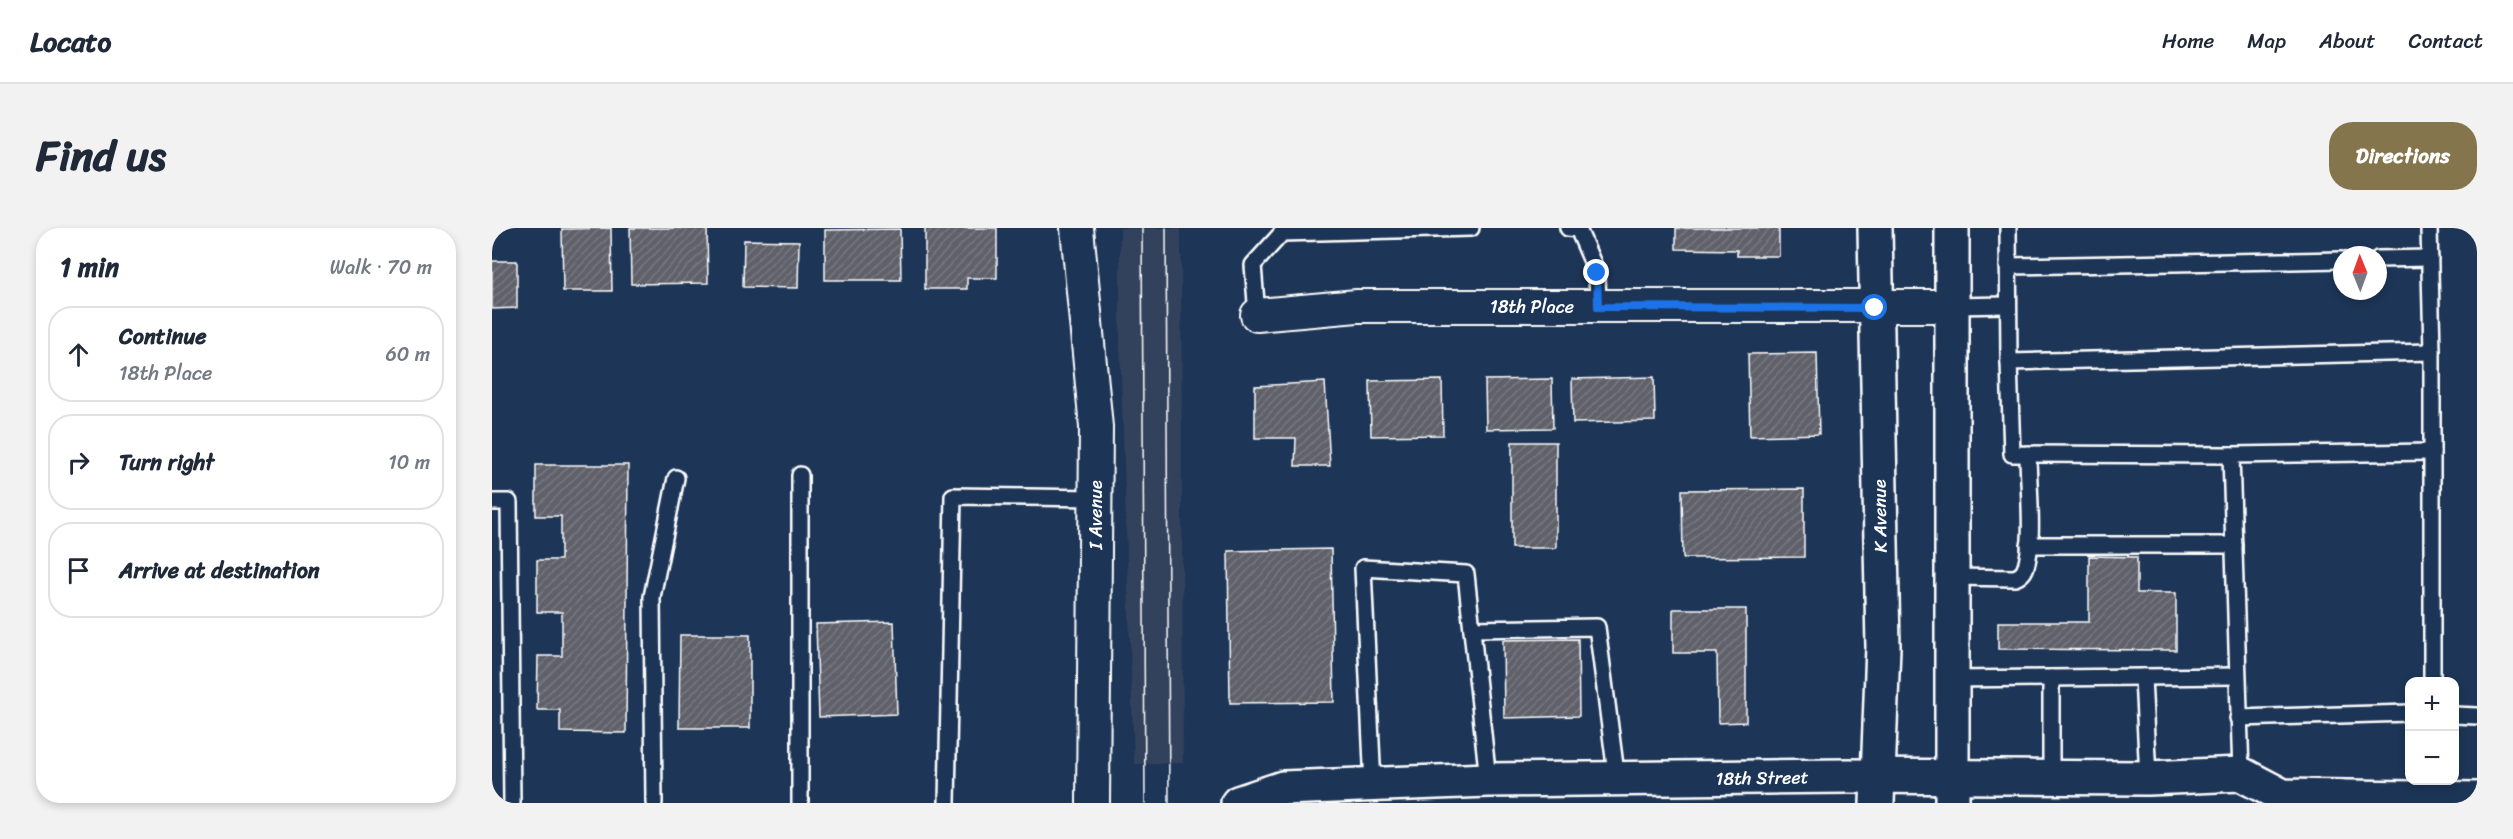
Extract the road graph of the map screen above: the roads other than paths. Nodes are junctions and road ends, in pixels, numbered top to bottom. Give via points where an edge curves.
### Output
1 (1077, 228) edge
2 (1471, 228) edge
3 (1568, 228) edge
4 (1875, 228) edge
5 (1952, 228) edge
6 (2008, 228) edge
7 (2429, 228) edge
8 (2430, 258) junction
9 (2387, 259) edge
10 (2333, 260) edge
11 (2008, 266) junction
12 (2008, 305) junction
13 (1952, 306) junction
14 (1598, 307) junction
15 (1875, 308) junction
16 (1257, 315) joint
17 (2432, 352) junction
18 (2009, 362) junction
19 (2432, 452) junction
20 (2028, 454) junction
21 (2231, 455) junction
22 (800, 475) dead end
23 (676, 478) dead end
24 (1096, 498) junction
25 (492, 502) edge
26 (2029, 545) junction
27 (2234, 545) junction
28 (1953, 577) junction
29 (1472, 629) junction
30 (2237, 676) junction
31 (2143, 677) junction
32 (2432, 677) edge
33 (2051, 678) junction
34 (1953, 679) junction
35 (2405, 713) edge
36 (2459, 714) edge
37 (2477, 716) edge
38 (2238, 718) junction
39 (2241, 774) junction
40 (2051, 777) junction
41 (2148, 778) junction
42 (1488, 780) junction
43 (1617, 781) junction
44 (1373, 786) junction
45 (2432, 789) edge
46 (1878, 790) edge
47 (1952, 790) edge
48 (1283, 795) edge
49 (2477, 799) edge
50 (2279, 801) edge
51 (512, 803) edge
52 (654, 803) edge
53 (800, 803) edge
54 (947, 803) edge
55 (1093, 803) edge
56 (1238, 803) edge

1 - 24 street, I Avenue via 1096,427
2 - 16 lane via 1282,233 1253,265
3 - 14 lane via 1578,229 1597,273
4 - 15 street, K Avenue
5 - 13 street
6 - 11 lane
7 - 8 lane
8 - 9 lane
8 - 17 lane
10 - 11 lane
11 - 12 lane
12 - 13 lane
12 - 18 lane
13 - 15 street, 18th Place
13 - 28 street
14 - 15 street, 18th Place
14 - 16 street, 18th Place via 1357,306
15 - 46 street, K Avenue via 1883,647
17 - 18 lane
17 - 19 lane
18 - 20 lane via 2012,454
19 - 21 lane
19 - 32 lane
20 - 21 lane
20 - 26 lane
21 - 27 lane
22 - 53 lane
23 - 52 lane via 652,597
24 - 54 lane via 953,496
24 - 55 street, I Avenue
25 - 51 lane via 508,502
26 - 27 lane
26 - 28 lane via 2022,576
27 - 30 lane
28 - 34 street
29 - 42 lane
29 - 43 lane via 1597,627
29 - 44 lane via 1466,574 1364,568
30 - 31 lane
30 - 38 lane
31 - 33 lane
31 - 41 lane
33 - 34 lane
33 - 40 lane
34 - 47 street
35 - 38 lane
36 - 37 lane
38 - 39 lane
39 - 41 street, 18th Street
39 - 50 street
40 - 41 street, 18th Street
40 - 47 street, 18th Street
42 - 43 street, 18th Street
42 - 44 street, 18th Street
43 - 46 street, 18th Street
44 - 48 street, 18th Street
45 - 49 street
45 - 50 street
46 - 47 street, 18th Street
48 - 56 street, 18th Street

